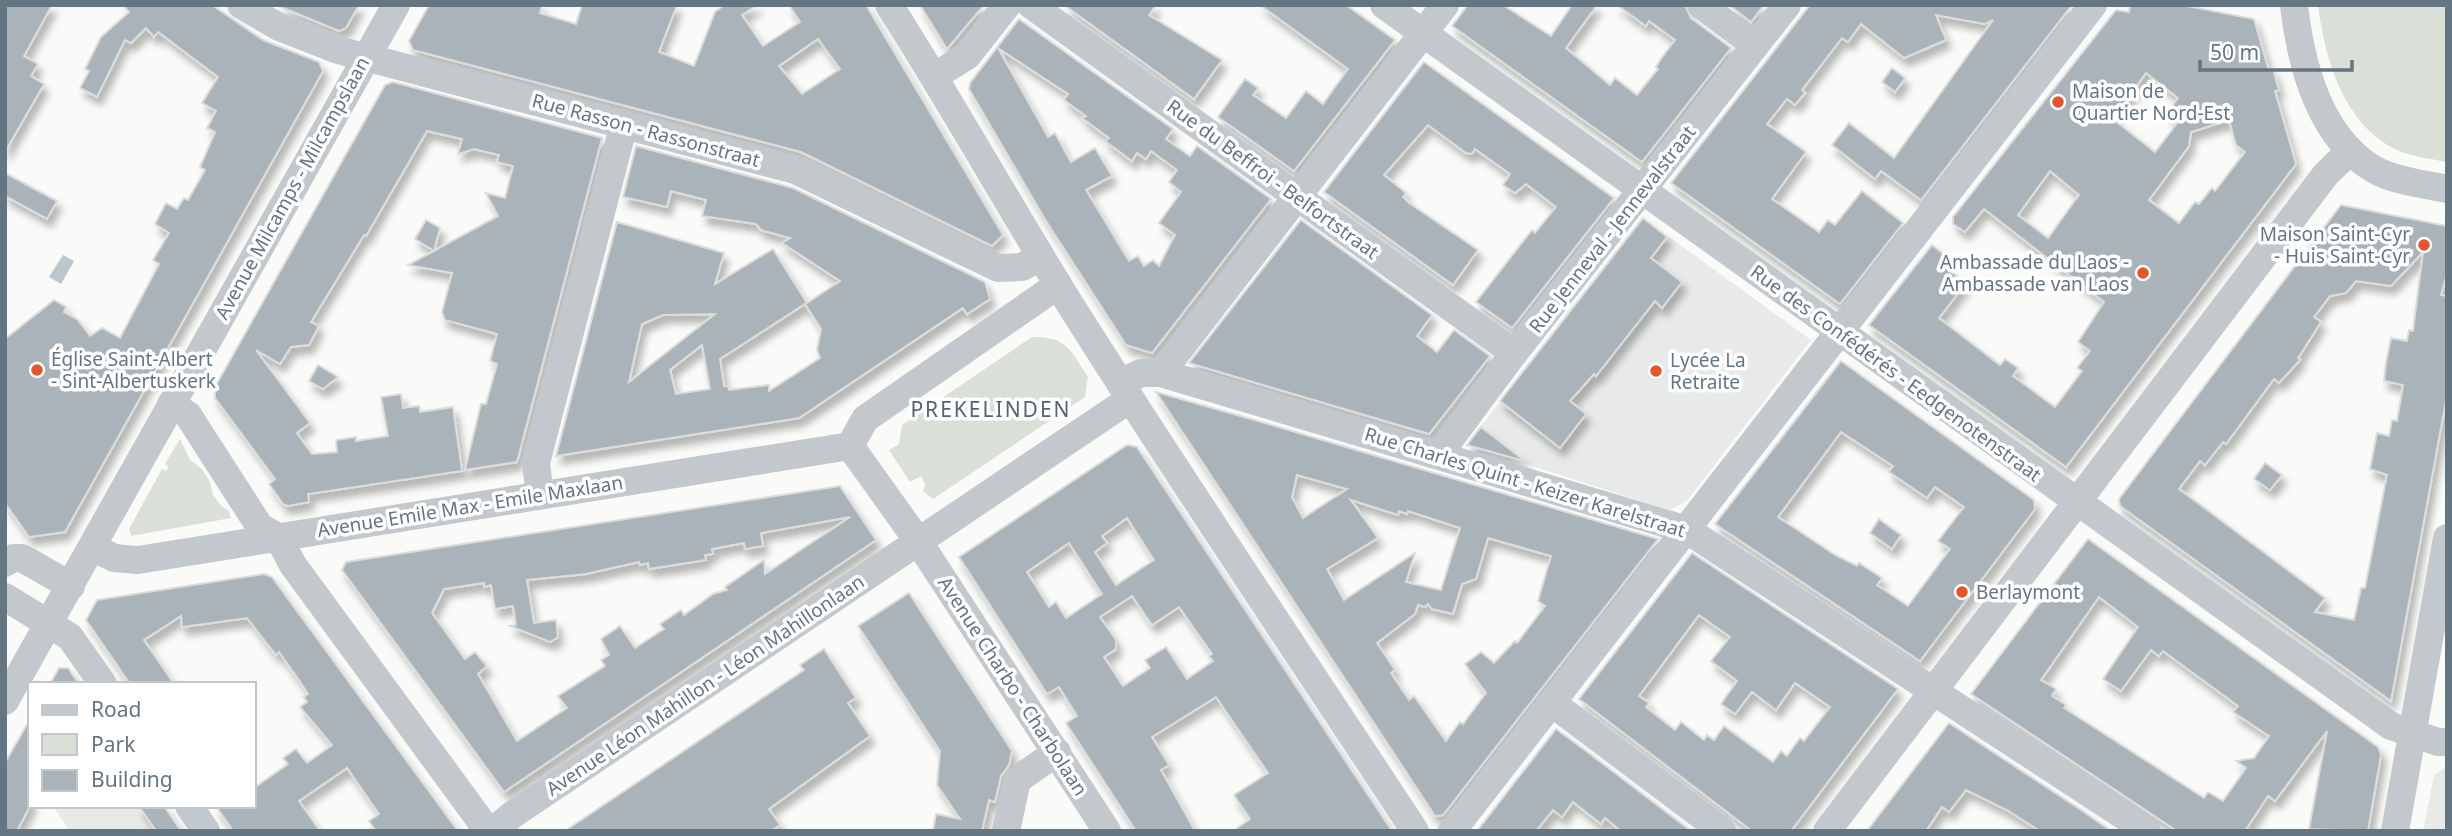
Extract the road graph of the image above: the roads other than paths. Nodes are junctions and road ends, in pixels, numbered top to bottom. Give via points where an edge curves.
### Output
1 (241, 5) edge
2 (396, 5) edge
3 (889, 5) edge
4 (1007, 5) edge
5 (1031, 5) edge
6 (1384, 5) edge
7 (1445, 5) edge
8 (1700, 5) edge
9 (1787, 5) edge
10 (2093, 5) edge
11 (2294, 5) edge
12 (1423, 33) junction
13 (1755, 45) junction
14 (366, 57) junction
15 (935, 76) junction
16 (624, 124) junction
17 (2350, 151) junction
18 (2447, 189) edge
19 (1641, 191) junction
20 (1296, 195) junction
21 (1040, 257) junction
22 (1058, 285) junction
23 (1840, 333) junction
24 (1514, 353) junction
25 (1161, 373) junction
26 (1125, 391) junction
27 (171, 404) junction
28 (850, 446) junction
29 (1444, 456) junction
30 (540, 495) junction
31 (2077, 503) junction
32 (1687, 530) junction
33 (278, 537) junction
34 (2447, 538) edge
35 (918, 541) junction
36 (93, 547) junction
37 (8, 554) edge
38 (71, 586) junction
39 (5, 597) edge
40 (50, 622) junction
41 (102, 682) edge
42 (1935, 692) junction
43 (5, 701) edge
44 (1552, 703) junction
45 (2413, 733) junction
46 (2447, 742) edge
47 (1057, 752) junction
48 (190, 808) edge
49 (2144, 830) edge
50 (206, 831) edge
51 (488, 831) edge
52 (493, 831) edge
53 (1006, 831) edge
54 (1108, 831) edge
55 (1415, 831) edge
56 (1452, 831) edge
57 (1721, 831) edge
58 (1827, 831) edge
59 (2395, 831) edge

1 - 14 street, Rue Rasson - Rassonstraat via 279,27
2 - 14 street, Avenue Milcamps - Milcampslaan
3 - 15 street
4 - 15 street via 967,56
5 - 20 street, Rue du Beffroi - Belfortstraat
6 - 12 street, Rue des Confédérés - Eedgenotenstraat
7 - 12 street
8 - 13 street
9 - 13 street, Rue Jenneval - Jennevalstraat
10 - 23 street
11 - 17 street via 2314,92
12 - 19 street, Rue des Confédérés - Eedgenotenstraat
12 - 20 street
13 - 19 street, Rue Jenneval - Jennevalstraat
14 - 16 street, Rue Rasson - Rassonstraat
14 - 27 street, Avenue Milcamps - Milcampslaan
15 - 21 street
16 - 21 street, Rue Rasson - Rassonstraat via 795,170 998,268 1022,267
16 - 30 street via 536,463
17 - 18 street via 2396,179
17 - 31 street via 2326,174
19 - 23 street, Rue des Confédérés - Eedgenotenstraat
19 - 24 street, Rue Jenneval - Jennevalstraat
20 - 24 street, Rue du Beffroi - Belfortstraat
20 - 25 street
21 - 22 street
22 - 26 street
22 - 28 street via 865,419
23 - 31 street, Rue des Confédérés - Eedgenotenstraat
23 - 32 street
24 - 29 street, Rue Jenneval - Jennevalstraat via 1448,442
25 - 26 street, Rue Charles Quint - Keizer Karelstraat via 1141,373
25 - 29 street, Rue Charles Quint - Keizer Karelstraat
26 - 35 street, Avenue Léon Mahillon - Léon Mahillonlaan
26 - 55 street
27 - 33 street via 188,415 260,527
27 - 36 street, Avenue Milcamps - Milcampslaan
28 - 30 street, Avenue Emile Max - Emile Maxlaan
28 - 35 street, Avenue Charbo - Charbolaan
29 - 32 street, Rue Charles Quint - Keizer Karelstraat
30 - 33 street, Avenue Emile Max - Emile Maxlaan
31 - 42 street
31 - 45 street, Rue des Confédérés - Eedgenotenstraat via 2391,726
32 - 42 street, Rue Charles Quint - Keizer Karelstraat
32 - 44 street
33 - 36 street, Avenue Emile Max - Emile Maxlaan via 138,560 114,558
33 - 51 street via 293,565
34 - 45 street
35 - 47 street, Avenue Charbo - Charbolaan
35 - 52 street, Avenue Léon Mahillon - Léon Mahillonlaan
36 - 38 street, Avenue Milcamps - Milcampslaan
37 - 38 street
38 - 40 street, Avenue Milcamps - Milcampslaan
39 - 40 street
40 - 41 street via 70,637
40 - 43 street, Avenue Milcamps - Milcampslaan
42 - 49 street, Rue Charles Quint - Keizer Karelstraat
42 - 58 street
44 - 56 street
44 - 57 street
45 - 46 street, Rue des Confédérés - Eedgenotenstraat
45 - 59 street
47 - 53 street via 1017,780
47 - 54 street, Avenue Charbo - Charbolaan
48 - 50 street

